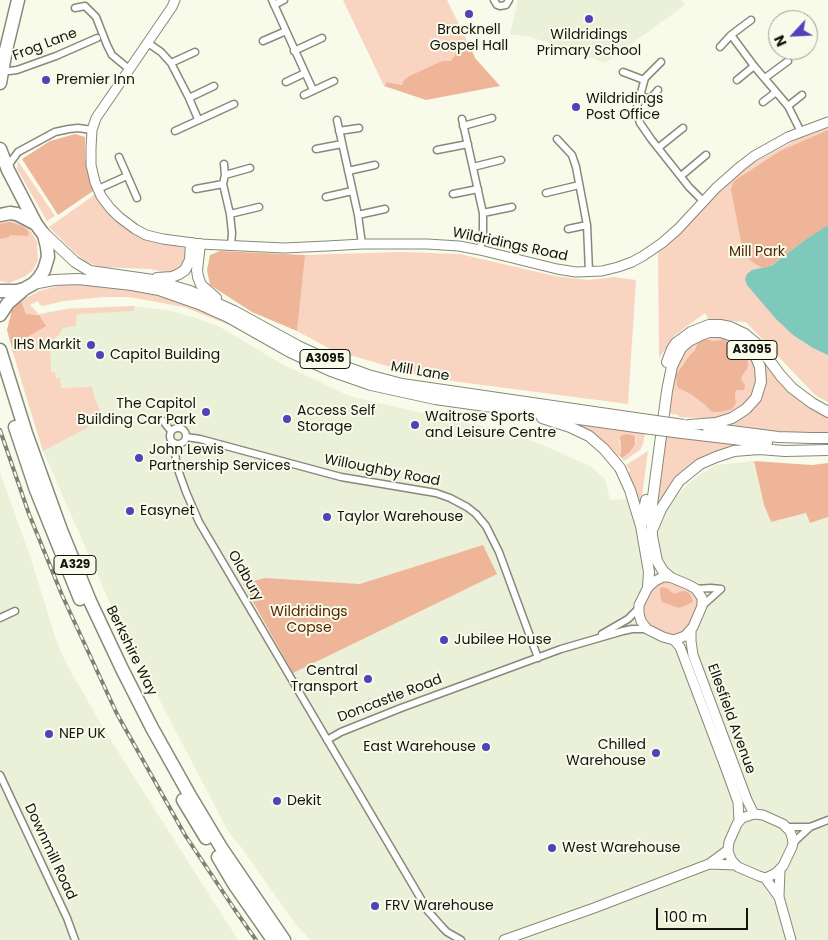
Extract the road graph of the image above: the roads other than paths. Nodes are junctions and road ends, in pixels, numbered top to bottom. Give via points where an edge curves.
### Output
1 (10, 0) edge
2 (18, 0) edge
3 (175, 0) edge
4 (284, 0) edge
5 (494, 0) edge
6 (509, 0) edge
7 (273, 2) edge
8 (84, 3) edge
9 (75, 8) dead end
10 (751, 20) dead end
11 (286, 31) junction
12 (731, 35) junction
13 (97, 38) dead end
14 (322, 38) dead end
15 (0, 41) edge
16 (263, 41) dead end
17 (148, 43) junction
18 (720, 47) dead end
19 (294, 51) junction
20 (195, 52) dead end
21 (788, 61) dead end
22 (661, 62) dead end
23 (171, 63) junction
24 (754, 66) junction
25 (2, 69) junction
26 (129, 69) junction
27 (623, 72) dead end
28 (305, 74) junction
29 (766, 78) junction
30 (644, 80) junction
31 (737, 80) dead end
32 (334, 81) dead end
33 (286, 82) dead end
34 (0, 83) edge
35 (214, 86) dead end
36 (313, 90) junction
37 (658, 90) dead end
38 (776, 92) junction
39 (304, 95) dead end
40 (802, 95) dead end
41 (189, 98) junction
42 (639, 99) junction
43 (763, 102) dead end
44 (234, 104) dead end
45 (788, 106) junction
46 (462, 118) dead end
47 (492, 118) dead end
48 (198, 120) junction
49 (337, 120) dead end
50 (828, 122) edge
51 (464, 126) junction
52 (359, 128) dead end
53 (683, 128) dead end
54 (92, 130) junction
55 (175, 131) dead end
56 (339, 131) junction
57 (801, 132) junction
58 (557, 139) dead end
59 (0, 144) edge
60 (342, 144) junction
61 (468, 144) junction
62 (658, 148) junction
63 (0, 149) edge
64 (316, 149) dead end
65 (437, 150) dead end
66 (18, 152) junction
67 (706, 155) dead end
68 (119, 157) dead end
69 (501, 160) dead end
70 (224, 164) dead end
71 (375, 165) dead end
72 (473, 167) junction
73 (250, 168) dead end
74 (8, 170) junction
75 (348, 171) junction
76 (225, 175) junction
77 (127, 176) junction
78 (681, 176) junction
79 (223, 184) junction
80 (579, 185) junction
81 (98, 189) junction
82 (196, 189) dead end
83 (478, 189) junction
84 (352, 191) junction
85 (546, 193) dead end
86 (453, 194) dead end
87 (326, 197) dead end
88 (137, 198) dead end
89 (703, 201) junction
90 (512, 206) dead end
91 (260, 207) dead end
92 (385, 209) dead end
93 (483, 213) junction
94 (230, 214) junction
95 (0, 215) edge
96 (358, 215) junction
97 (588, 225) junction
98 (39, 227) junction
99 (568, 230) dead end
100 (196, 244) junction
101 (362, 244) junction
102 (231, 246) junction
103 (480, 250) junction
104 (589, 272) junction
105 (141, 278) junction
106 (29, 287) junction
107 (0, 291) edge
108 (234, 311) junction
109 (0, 315) edge
110 (0, 350) edge
111 (0, 379) edge
112 (516, 410) junction
113 (828, 412) edge
114 (163, 421) dead end
115 (636, 422) junction
116 (685, 428) junction
117 (172, 432) junction
118 (186, 437) junction
119 (828, 438) edge
120 (175, 444) junction
121 (828, 446) edge
122 (828, 450) edge
123 (641, 526) junction
124 (652, 531) junction
125 (670, 577) junction
126 (648, 587) junction
127 (696, 589) junction
128 (702, 606) junction
129 (638, 609) junction
130 (15, 611) dead end
131 (0, 618) edge
132 (647, 629) junction
133 (691, 631) junction
134 (592, 639) junction
135 (674, 640) junction
136 (538, 658) junction
137 (327, 740) junction
138 (172, 772) junction
139 (0, 775) edge
140 (185, 796) junction
141 (754, 814) junction
142 (739, 820) junction
143 (828, 820) edge
144 (786, 827) junction
145 (810, 827) junction
146 (793, 843) junction
147 (728, 850) junction
148 (709, 864) junction
149 (736, 865) junction
150 (780, 870) junction
151 (764, 878) junction
152 (779, 896) junction
153 (447, 932) junction
154 (75, 940) edge
155 (273, 940) edge
156 (284, 940) edge
157 (451, 940) edge
158 (462, 940) edge
159 (504, 940) edge
160 (791, 940) edge

1 - 15 highway
2 - 25 highway
3 - 17 street, Wildridings Road
4 - 7 street
5 - 6 street via 500,6
7 - 11 street
8 - 9 street, Frog Lane
8 - 26 street, Frog Lane via 96,17 112,56
10 - 12 street
11 - 16 street
11 - 19 street
12 - 18 street
12 - 24 street
13 - 25 street, Frog Lane via 17,70 9,72
14 - 19 street
17 - 23 street
17 - 26 street, Wildridings Road
19 - 28 street
20 - 23 street
21 - 29 street
22 - 30 street
23 - 41 street
24 - 29 street
24 - 31 street
25 - 34 highway
26 - 54 street, Wildridings Road via 96,118
27 - 30 street
28 - 33 street
28 - 36 street
29 - 38 street
30 - 42 street
32 - 36 street
35 - 41 street
36 - 39 street
37 - 42 street via 652,97
38 - 43 street
38 - 45 street
40 - 45 street
41 - 48 street
42 - 62 street via 637,114 640,124
44 - 48 street
45 - 57 street
46 - 51 street
47 - 51 street
48 - 55 street
49 - 56 street
50 - 57 street, Wildridings Road
51 - 61 street
52 - 56 street
53 - 62 street
54 - 66 street via 64,130
54 - 81 street, Wildridings Road via 91,166
56 - 60 street
57 - 89 street, Wildridings Road via 754,156
58 - 80 street via 572,155
59 - 66 street via 7,151
60 - 64 street
60 - 75 street
61 - 65 street
61 - 72 street
62 - 78 street
63 - 74 highway
66 - 74 street
67 - 78 street
68 - 77 street
69 - 72 street
70 - 76 street
71 - 75 street
72 - 83 street
73 - 76 street
74 - 98 highway
75 - 84 street
76 - 79 street
77 - 81 street
77 - 88 street
78 - 89 street
79 - 82 street
79 - 94 street
80 - 85 street
80 - 97 street
81 - 100 street, Wildridings Road via 114,213 134,229 154,237
83 - 86 street
83 - 93 street
84 - 87 street
84 - 96 street
89 - 104 street, Wildridings Road via 662,243 643,256 618,267
90 - 93 street
91 - 94 street
92 - 96 street
93 - 103 street
94 - 102 street
95 - 98 highway via 17,214
96 - 101 street
97 - 99 street
97 - 104 street
98 - 105 main road, Mill Lane / A3095 via 85,268
98 - 106 highway via 47,246 47,261 41,276
100 - 102 street, Wildridings Road
100 - 105 main road via 189,264 182,272 167,278
100 - 108 main road via 201,285
101 - 102 street, Wildridings Road via 284,248
101 - 103 street, Wildridings Road via 426,244
103 - 104 street, Wildridings Road via 557,269
105 - 108 main road, Mill Lane / A3095 via 190,291
106 - 107 highway
106 - 109 highway via 8,303
106 - 112 main road, Mill Lane / A3095 via 54,280 78,279 159,290 207,307 352,380 412,395
108 - 115 main road, Mill Lane / A3095 via 317,355 384,380
110 - 138 highway, Berkshire Way / A329 via 74,563
111 - 138 highway, Berkshire Way / A329 via 33,482 71,579 127,699
112 - 115 main road, Mill Lane / A3095
112 - 123 main road, A3095 via 570,427 589,436 604,449 623,474
113 - 123 main road, A3095 via 792,388 757,344 740,331 714,325 702,326 691,332 672,349 663,374
114 - 117 street
115 - 116 main road, Mill Lane / A3095, bridge
116 - 119 main road, Mill Lane / A3095
116 - 121 main road, Mill Lane / A3095 via 738,440
116 - 124 main road, A3095 via 726,420 743,412 756,398 761,382 760,367 751,348 739,338 721,332 704,333 681,348 675,359 657,459
117 - 118 street via 176,428 181,429
117 - 120 street via 170,438
118 - 120 street via 182,443
118 - 136 street, Willoughby Road via 341,477 436,493 467,507 481,519 496,544
120 - 137 street, Oldbury via 176,464 199,522
122 - 124 main road via 759,449 734,452 700,464 679,481 660,509
123 - 126 main road, A3095 via 649,572
124 - 125 main road, A3095 via 657,561
125 - 126 street via 659,578
125 - 127 street
126 - 129 street
127 - 128 street via 702,598
127 - 128 street via 721,589
128 - 133 street
129 - 132 street
129 - 134 street, Doncastle Road via 628,619
130 - 131 street
132 - 134 street, Doncastle Road via 632,629
132 - 135 street
133 - 135 street
133 - 141 street, Ellesfield Avenue via 693,655
134 - 136 street, Doncastle Road
135 - 142 street, Ellesfield Avenue via 684,655 738,802
136 - 137 street, Doncastle Road via 401,708
137 - 153 street, Doncastle Road via 421,899
138 - 140 highway, Berkshire Way / A329
139 - 154 street, Downmill Road
140 - 155 highway, Berkshire Way / A329 via 234,884
140 - 156 highway, Berkshire Way / A329
141 - 142 street
141 - 144 street
142 - 147 street
143 - 145 street
144 - 145 street
144 - 146 street
145 - 146 street
146 - 150 street
147 - 148 street
147 - 149 street
148 - 149 street
148 - 159 street
149 - 151 street
150 - 151 street
150 - 152 street
151 - 152 street
152 - 160 street
153 - 157 street, Doncastle Road
153 - 158 street, Doncastle Road

